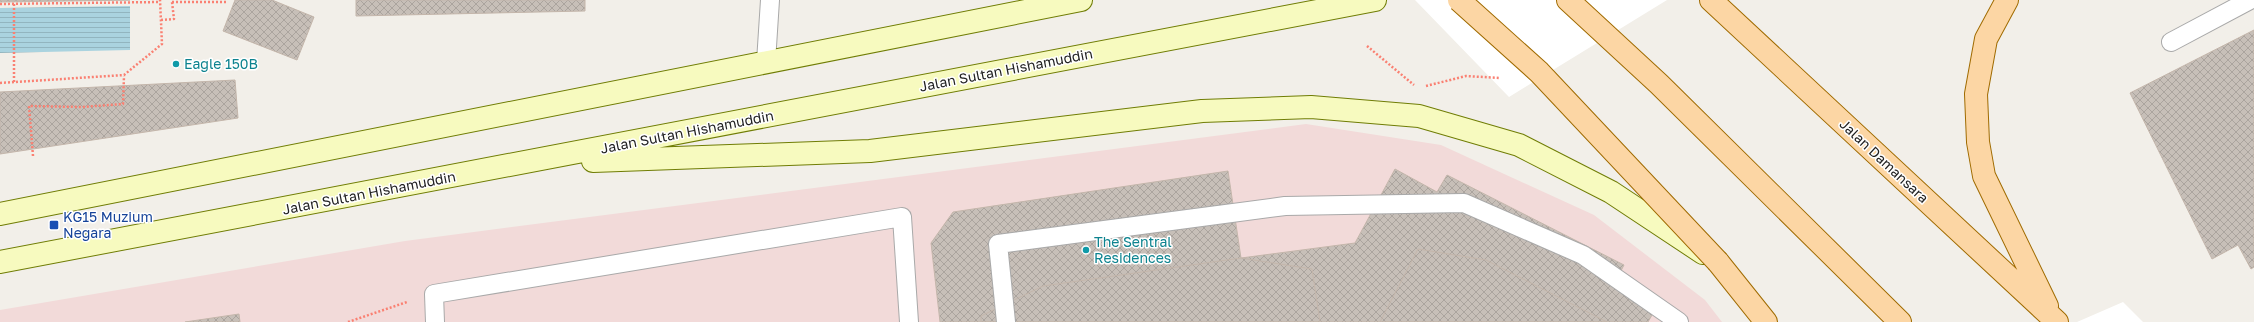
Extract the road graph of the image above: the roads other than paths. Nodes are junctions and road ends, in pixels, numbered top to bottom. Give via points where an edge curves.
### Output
1 (770, 0) edge
2 (1081, 0) edge
3 (1374, 0) edge
4 (1459, 0) edge
5 (1568, 0) edge
6 (1711, 0) edge
7 (2007, 0) edge
8 (2250, 0) edge
9 (2171, 42) dead end
10 (766, 62) junction
11 (522, 163) junction
12 (0, 214) edge
13 (0, 262) edge
14 (1718, 262) junction
15 (2055, 319) edge
16 (436, 322) edge
17 (909, 322) edge
18 (1006, 322) edge
19 (1679, 322) edge
20 (1766, 322) edge
21 (1900, 322) edge

1 - 10 lane
2 - 10 main road
3 - 11 main road, Jalan Sultan Hishamuddin
4 - 14 main road, bridge via 1539,72
5 - 21 main road via 1659,84
6 - 15 main road, Jalan Damansara
7 - 15 main road via 1986,40 1976,94 1978,142 1984,176
8 - 9 lane
10 - 12 main road
11 - 13 main road, Jalan Sultan Hishamuddin
11 - 14 main road via 870,151 1202,111 1311,107 1411,115 1519,145 1612,192
14 - 20 main road
16 - 17 lane via 434,294 902,217
18 - 19 lane via 998,244 1285,206 1464,203 1583,255

